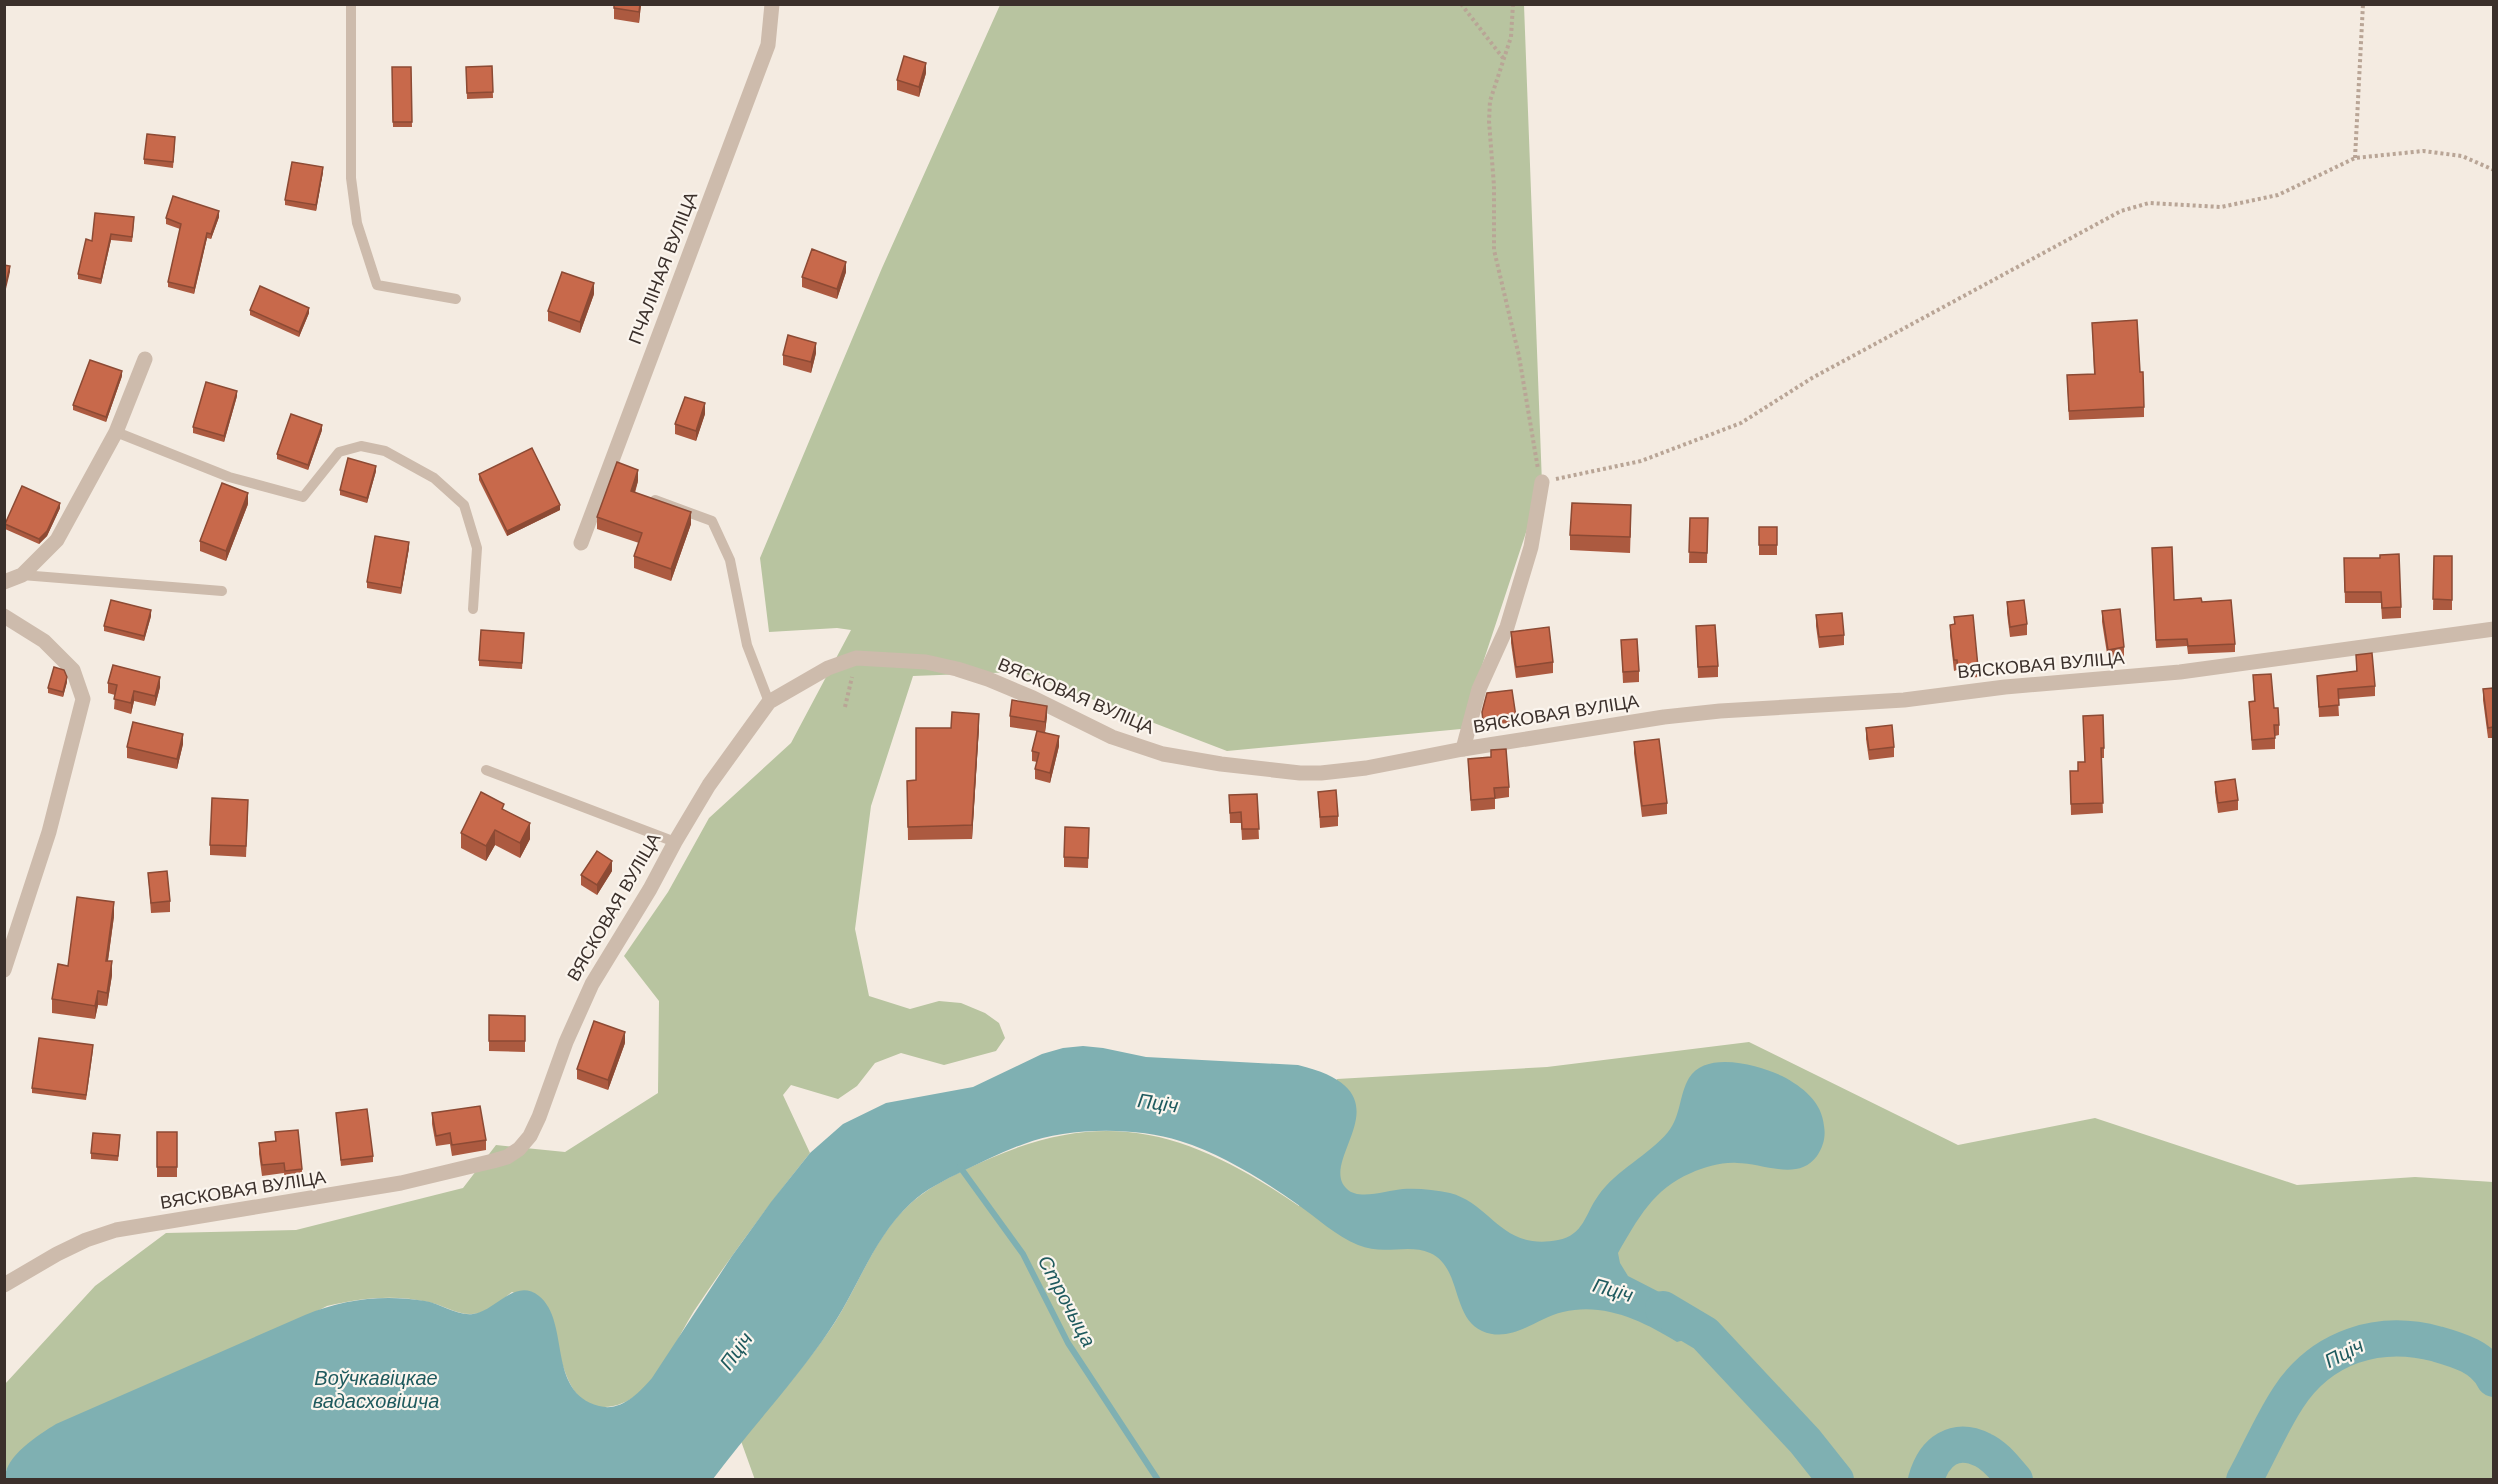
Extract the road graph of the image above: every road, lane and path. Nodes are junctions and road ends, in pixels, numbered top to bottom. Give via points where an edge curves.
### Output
1 (351, 4) edge
2 (772, 4) edge
3 (1461, 4) edge
4 (1513, 4) edge
5 (2363, 4) edge
6 (1503, 59) junction
7 (2355, 158) junction
8 (2493, 170) edge
9 (456, 299) dead end
10 (144, 359) dead end
11 (116, 432) junction
12 (1542, 482) junction
13 (645, 497) edge
14 (581, 543) dead end
15 (22, 575) junction
16 (4, 582) edge
17 (222, 591) dead end
18 (474, 609) dead end
19 (4, 616) edge
20 (2493, 629) edge
21 (856, 658) junction
22 (769, 702) junction
23 (845, 707) dead end
24 (1463, 749) junction
25 (486, 770) dead end
26 (675, 842) junction
27 (4, 970) edge
28 (4, 1285) edge

1 - 9 lane via 351,178 357,223 377,285
2 - 14 street, ПЧАЛІНАЯ ВУЛІЦА via 768,45
3 - 6 path
4 - 6 path via 1511,37
5 - 7 path
6 - 12 path via 1490,101 1489,121 1494,250
7 - 8 path via 2423,151 2462,156
7 - 12 path via 2278,195 2221,207 2150,203 2121,211 1812,378 1741,423 1641,461
10 - 11 street
11 - 15 street via 57,540
11 - 18 lane via 229,477 303,496 339,452 361,446 385,451 434,478 464,505 477,548
12 - 24 street via 1531,547 1507,627 1479,689
13 - 22 lane via 712,521 730,560 747,645
15 - 16 street
15 - 17 lane
19 - 27 street via 44,641 73,670 83,699 50,832
20 - 24 street, ВЯСКОВАЯ ВУЛІЦА via 2180,672 1904,700 1664,717
21 - 22 street, ВЯСКОВАЯ ВУЛІЦА via 828,668
21 - 23 path
21 - 24 street, ВЯСКОВАЯ ВУЛІЦА via 926,662 957,669 1015,690 1138,747 1221,764 1321,773
22 - 26 street, ВЯСКОВАЯ ВУЛІЦА via 709,785
25 - 26 lane
26 - 28 street, ВЯСКОВАЯ ВУЛІЦА via 592,984 530,1136 507,1157 401,1182 116,1230 57,1254

